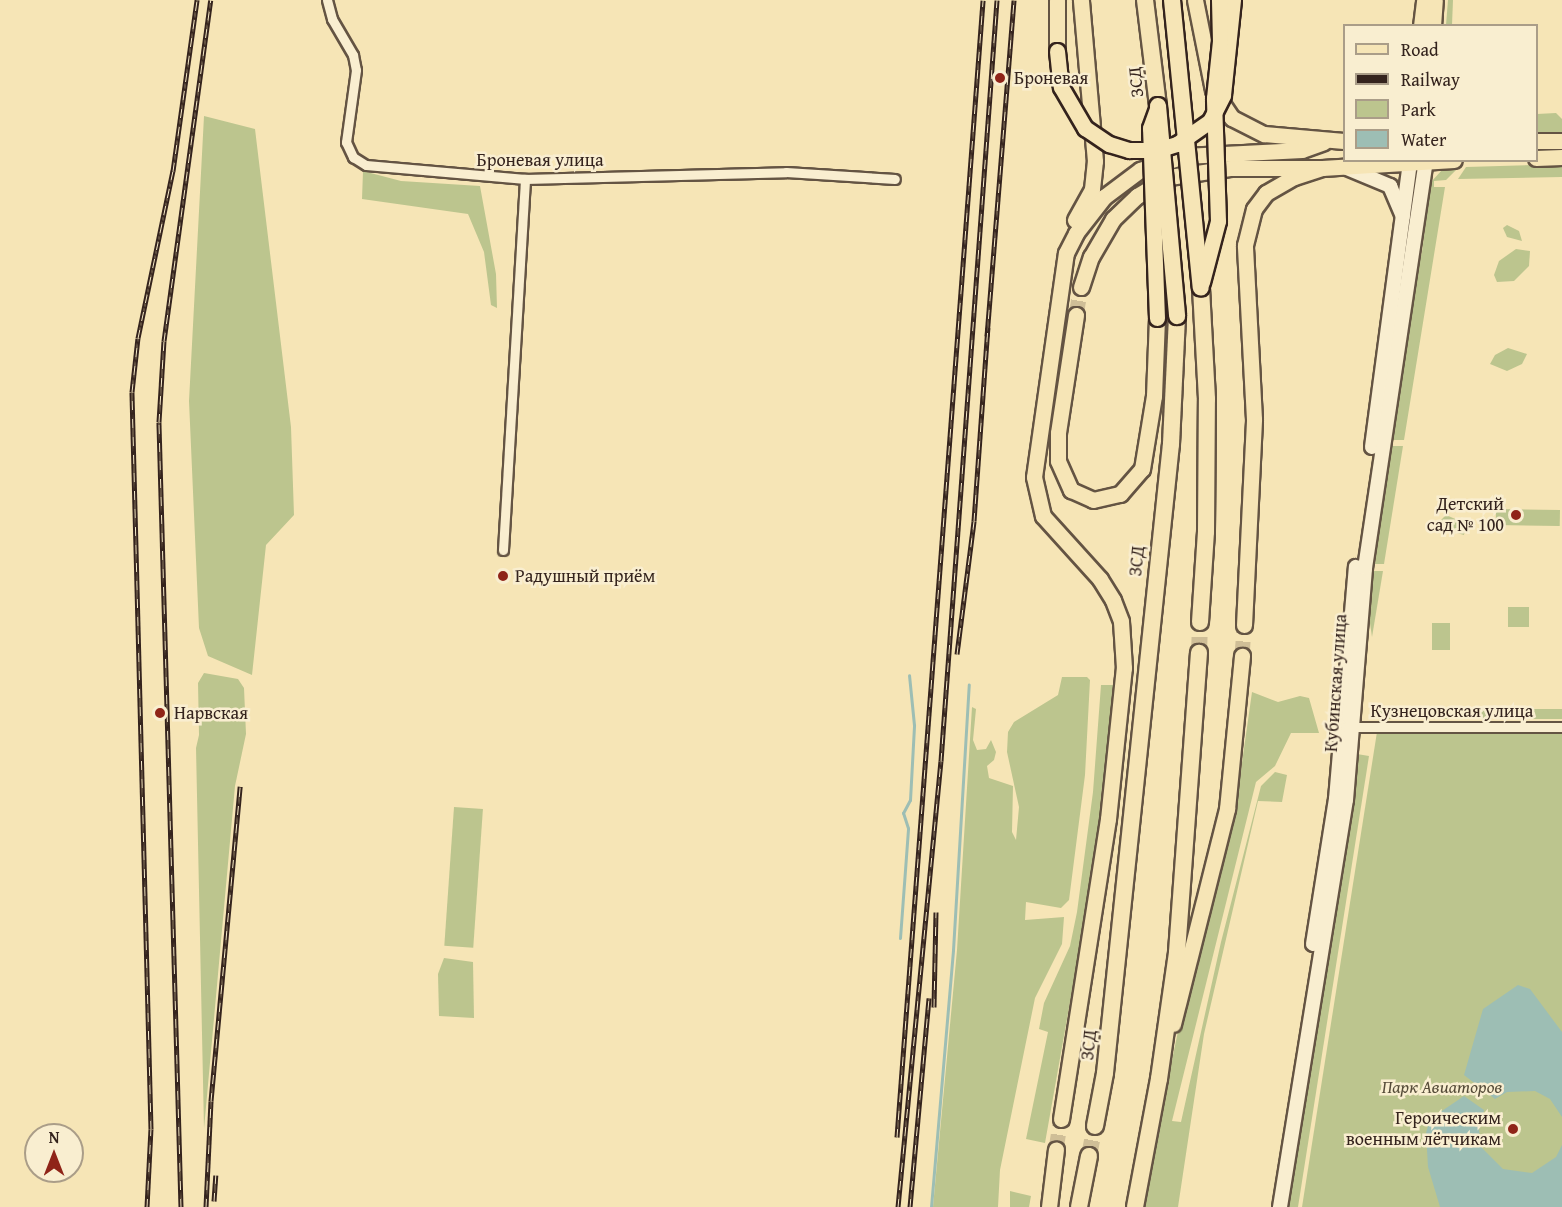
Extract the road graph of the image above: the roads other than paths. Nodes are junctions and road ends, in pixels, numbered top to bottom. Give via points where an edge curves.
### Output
1 (327, 0) edge
2 (1057, 0) edge
3 (1081, 0) edge
4 (1145, 0) edge
5 (1172, 0) edge
6 (1195, 0) edge
7 (1219, 0) edge
8 (1233, 0) edge
9 (1424, 0) edge
10 (1434, 0) edge
11 (1421, 24) edge
12 (1433, 24) edge
13 (1158, 106) junction
14 (1343, 141) edge
15 (1538, 141) edge
16 (1562, 141) edge
17 (1324, 142) junction
18 (1562, 157) edge
19 (1538, 158) edge
20 (1402, 162) edge
21 (1411, 162) edge
22 (1426, 162) edge
23 (1322, 168) junction
24 (1345, 168) junction
25 (525, 179) junction
26 (896, 179) dead end
27 (1404, 220) junction
28 (1081, 287) tunnel mouth
29 (1201, 288) junction
30 (1076, 315) tunnel mouth
31 (1037, 432) junction
32 (503, 550) dead end
33 (1200, 622) tunnel mouth
34 (1245, 625) tunnel mouth
35 (1200, 653) tunnel mouth
36 (1242, 656) tunnel mouth
37 (1348, 727) junction
38 (1562, 728) edge
39 (1159, 1079) junction
40 (1061, 1119) tunnel mouth
41 (1095, 1126) tunnel mouth
42 (1056, 1149) tunnel mouth
43 (1089, 1156) tunnel mouth
44 (1049, 1207) edge
45 (1079, 1207) edge
46 (1135, 1207) edge
47 (1270, 1207) edge
48 (1280, 1207) edge

1 - 25 street, Броневая улица via 356,70 345,131 353,157 366,165 402,171
2 - 8 main road, bridge via 1058,72 1066,101 1085,128 1109,144 1129,150 1178,144 1210,121 1227,77
3 - 31 main road via 1094,176 1092,189 1066,236 1058,261
4 - 13 highway, ЗСД
5 - 29 highway, bridge
6 - 17 main road via 1213,90 1232,118 1264,134
7 - 29 main road, bridge via 1220,41 1214,99 1218,221
9 - 11 main road
10 - 12 main road
13 - 30 main road, bridge via 1150,128 1157,318 1153,406 1142,469 1120,494 1093,500 1071,490 1058,461
13 - 41 highway, ЗСД, bridge via 1178,364 1108,1050
14 - 17 main road
15 - 16 main road
17 - 31 main road via 1302,150 1169,159 1140,170 1104,197 1066,253
18 - 19 main road
20 - 24 main road
21 - 27 main road, Кубинская улица
22 - 37 main road, Кубинская улица via 1365,568
23 - 24 main road
23 - 28 main road via 1210,169 1153,184 1113,219 1091,257
23 - 34 main road via 1294,177 1266,193 1254,209 1245,245 1254,419
24 - 27 main road via 1390,186
25 - 26 street, Броневая улица via 786,172
25 - 32 street
27 - 37 main road, Кубинская улица via 1356,568
29 - 33 highway via 1206,532
31 - 40 main road via 1034,477 1044,516 1109,593 1121,621 1124,644 1123,696 1108,819
35 - 39 highway via 1177,952
36 - 39 main road via 1227,808
37 - 38 street, Кузнецовская улица
37 - 47 main road, Кубинская улица
37 - 48 main road, Кубинская улица via 1346,800
39 - 46 highway
42 - 44 main road
43 - 45 highway

